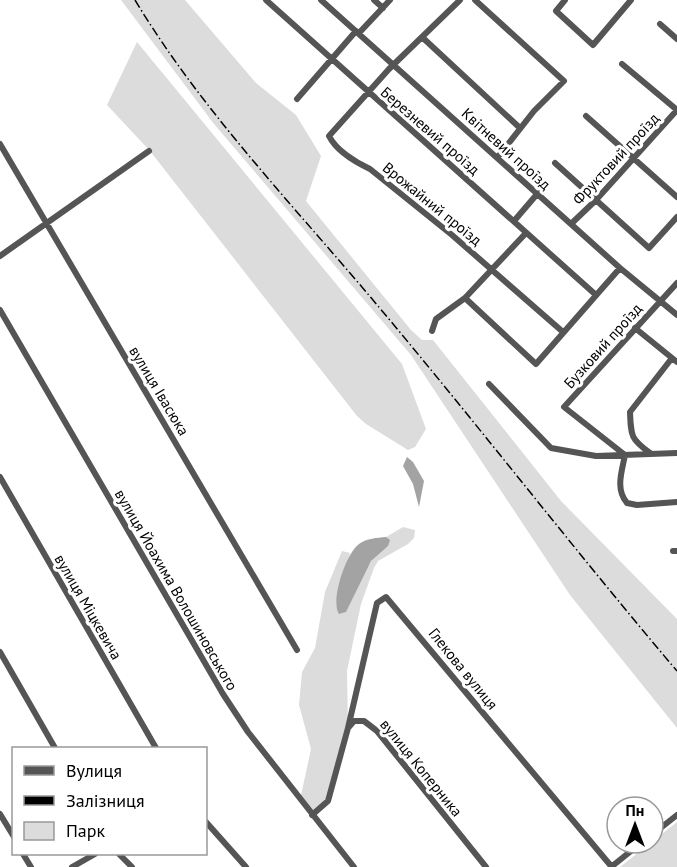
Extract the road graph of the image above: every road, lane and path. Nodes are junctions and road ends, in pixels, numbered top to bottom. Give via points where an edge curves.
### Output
1 (266, 0) edge
2 (321, 0) edge
3 (374, 0) edge
4 (390, 0) edge
5 (460, 0) edge
6 (475, 0) edge
7 (565, 0) edge
8 (631, 0) edge
9 (383, 8) junction
10 (660, 24) dead end
11 (358, 32) junction
12 (423, 38) junction
13 (677, 39) edge
14 (331, 60) junction
15 (622, 64) dead end
16 (396, 66) junction
17 (368, 93) junction
18 (297, 99) dead end
19 (677, 110) edge
20 (586, 116) dead end
21 (520, 128) junction
22 (0, 144) edge
23 (150, 151) dead end
24 (497, 158) junction
25 (634, 158) junction
26 (555, 163) dead end
27 (538, 193) junction
28 (677, 197) edge
29 (596, 200) junction
30 (677, 217) edge
31 (514, 220) junction
32 (572, 223) junction
33 (46, 226) junction
34 (526, 233) junction
35 (0, 256) edge
36 (620, 268) junction
37 (492, 269) junction
38 (677, 283) edge
39 (596, 295) junction
40 (465, 298) junction
41 (660, 300) junction
42 (0, 310) edge
43 (677, 315) edge
44 (635, 328) junction
45 (432, 331) dead end
46 (563, 332) junction
47 (674, 360) edge
48 (489, 384) dead end
49 (677, 453) edge
50 (652, 454) junction
51 (625, 455) junction
52 (0, 477) edge
53 (677, 502) edge
54 (297, 650) dead end
55 (0, 652) edge
56 (348, 728) junction
57 (55, 747) edge
58 (155, 747) edge
59 (0, 814) edge
60 (312, 815) junction
61 (677, 815) edge
62 (207, 823) edge
63 (665, 824) edge
64 (12, 834) edge
65 (93, 855) edge
66 (120, 855) edge
67 (626, 855) edge
68 (72, 867) edge
69 (132, 867) edge
70 (246, 867) edge
71 (354, 867) edge
72 (486, 867) edge
73 (611, 867) edge

1 - 14 street, Березневий проїзд
2 - 11 street, Квітневий проїзд
3 - 9 street
4 - 9 street
5 - 12 street
6 - 21 street via 564,81
7 - 8 street via 556,11 593,45
9 - 11 street
10 - 13 street
11 - 14 street
11 - 16 street, Квітневий проїзд
12 - 16 street
12 - 21 street
14 - 17 street, Березневий проїзд
14 - 18 street
15 - 19 street
16 - 17 street
16 - 24 street, Квітневий проїзд
17 - 31 street, Березневий проїзд
17 - 37 street, Врожайний проїзд via 330,132 332,142
19 - 25 street, Фруктовий проїзд
20 - 25 street
21 - 24 street
22 - 33 street, вулиця Івасюка
23 - 33 street
24 - 27 street, Квітневий проїзд
25 - 28 street
25 - 29 street, Фруктовий проїзд
26 - 29 street
27 - 31 street
27 - 32 street, Квітневий проїзд
29 - 30 street via 649,248
29 - 32 street, Фруктовий проїзд
31 - 34 street, Березневий проїзд
32 - 36 street, Квітневий проїзд
33 - 35 street
33 - 54 street, вулиця Івасюка
34 - 37 street
34 - 39 street, Березневий проїзд
36 - 39 street
36 - 41 street, Квітневий проїзд
37 - 40 street
37 - 46 street, Врожайний проїзд
38 - 41 street, Бузковий проїзд
39 - 46 street
40 - 45 street via 436,319
40 - 46 street via 536,364
41 - 43 street, Квітневий проїзд
41 - 44 street, Бузковий проїзд
42 - 60 street, вулиця Йоахима Волошиновського via 222,694
44 - 47 street
44 - 51 street, Бузковий проїзд via 564,407
47 - 50 street via 630,412 634,441
48 - 51 street via 551,448 596,456
49 - 50 street
50 - 51 street
51 - 53 street via 620,484 627,502
52 - 58 street, вулиця Міцкевича
55 - 57 street
56 - 60 street via 328,801
56 - 72 street, вулиця Коперника via 359,720 372,726
56 - 73 street, Глекова вулиця via 377,603 386,597
59 - 64 street
60 - 71 street, вулиця Йоахима Волошиновського
61 - 63 street
62 - 70 street
65 - 68 street
66 - 69 street
67 - 73 street

